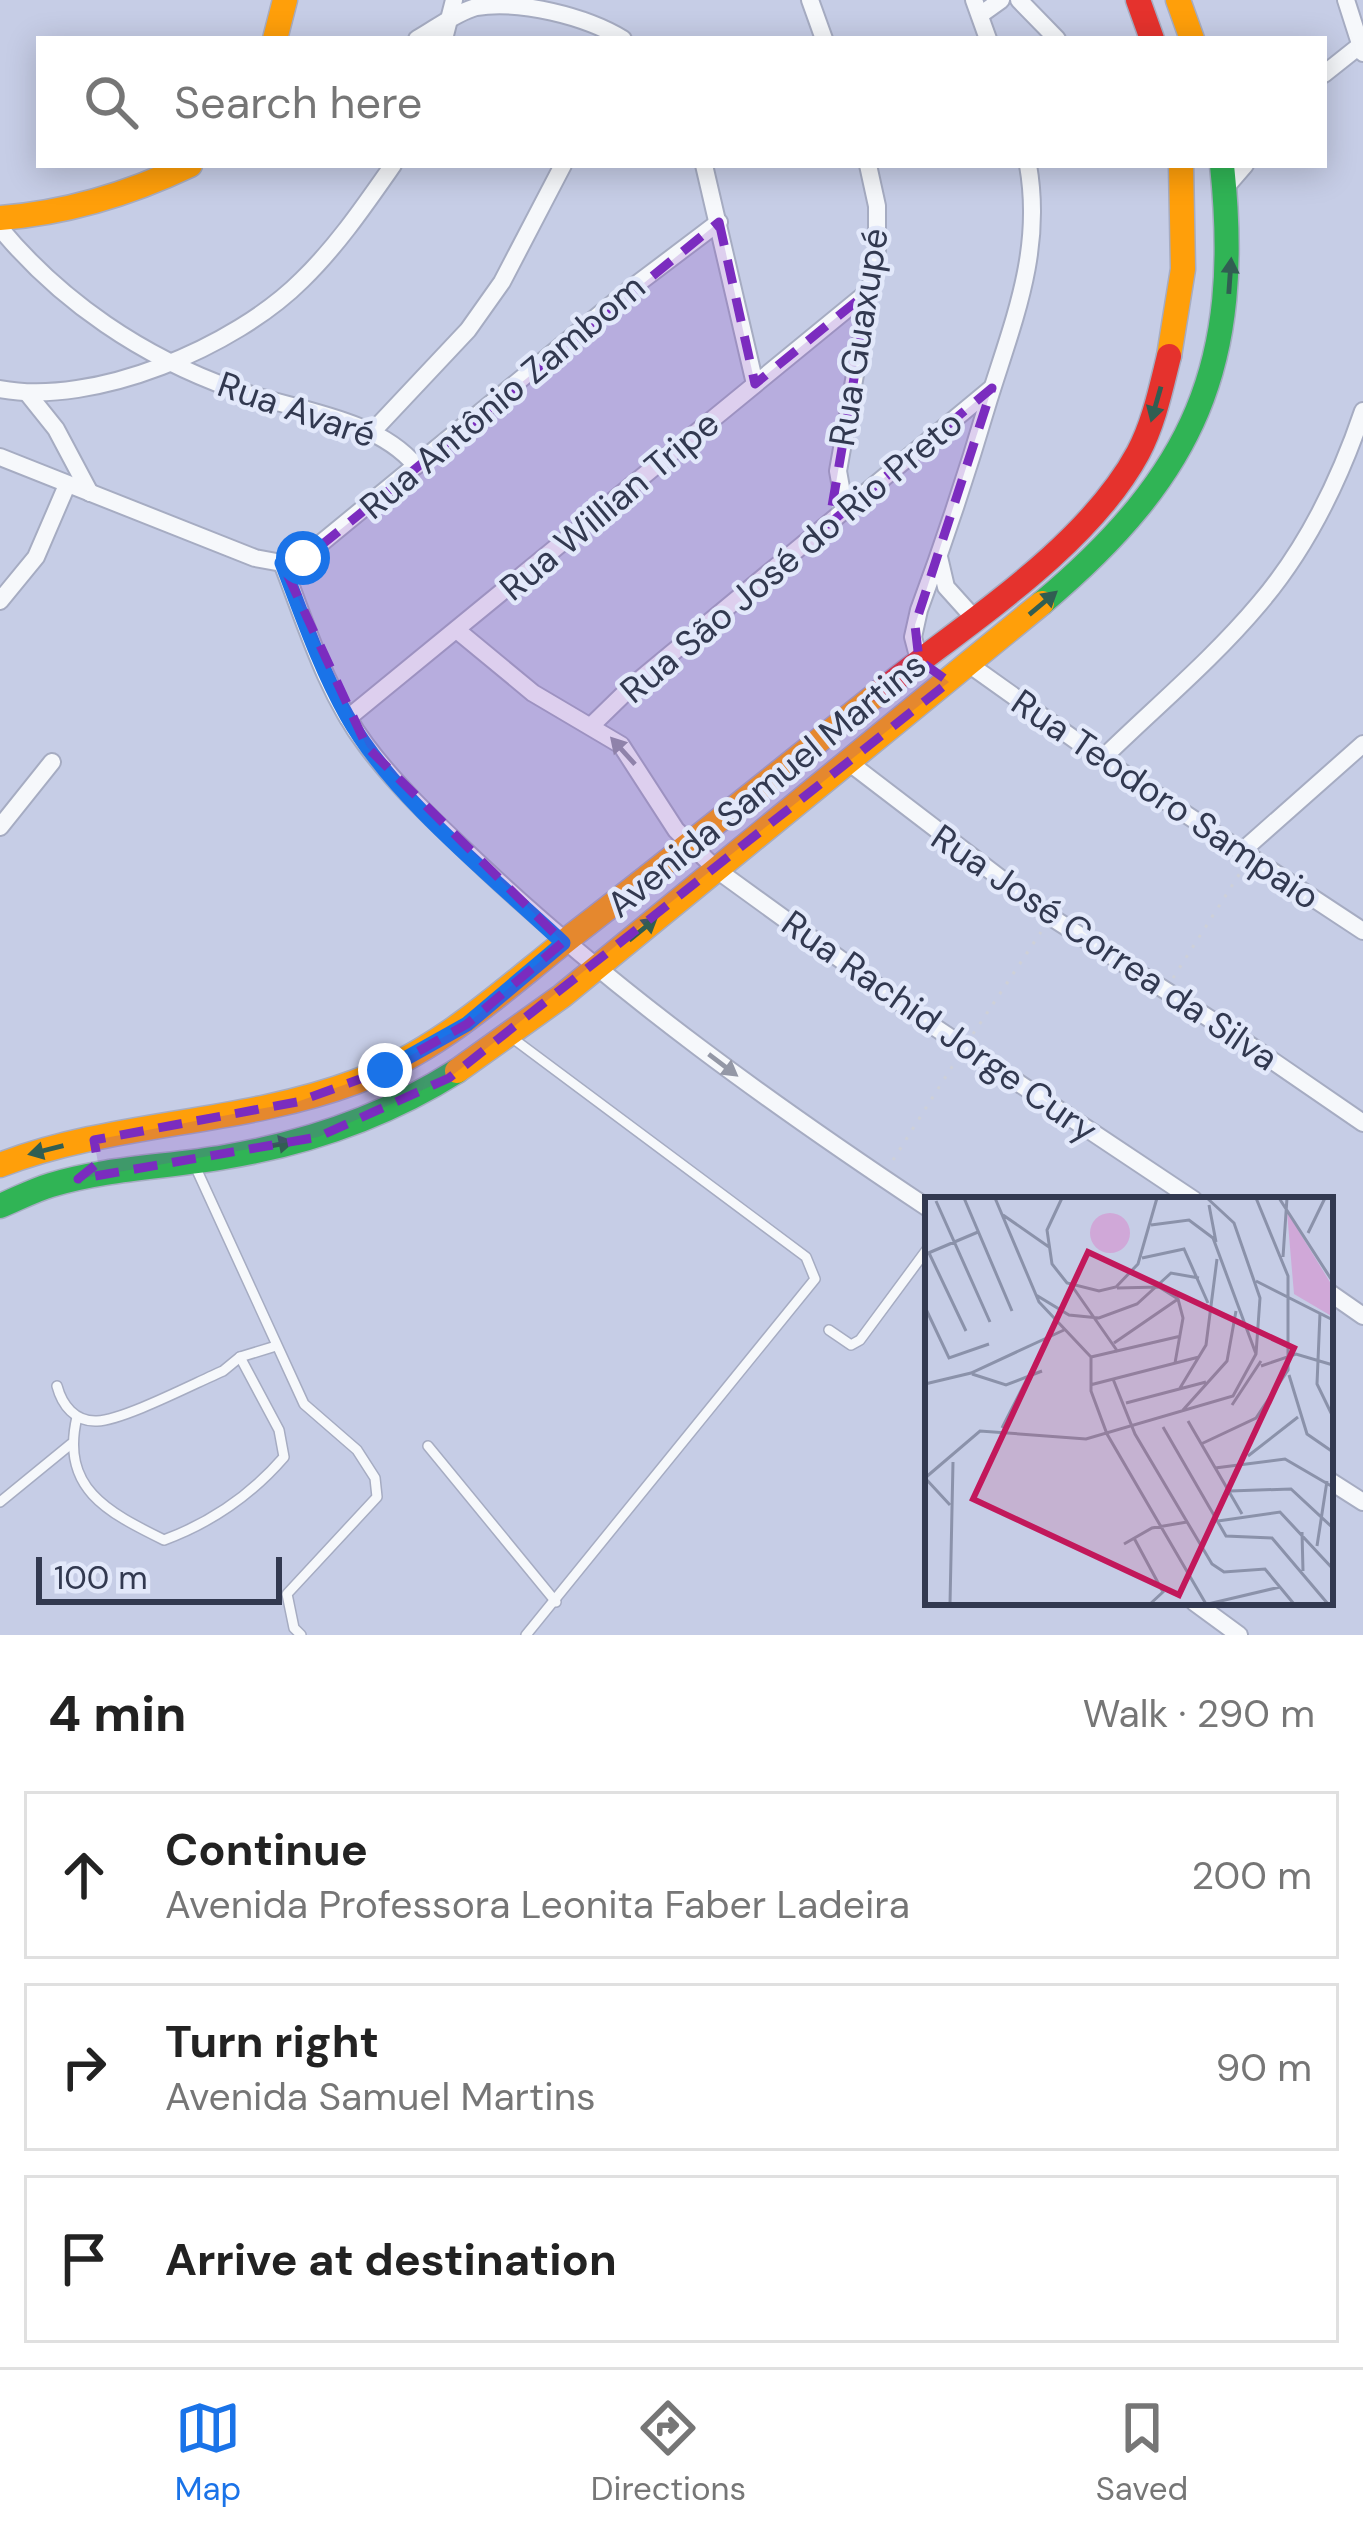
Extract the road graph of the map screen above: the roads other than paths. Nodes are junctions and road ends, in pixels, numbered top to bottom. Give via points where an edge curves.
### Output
1 (285, 0) edge
2 (454, 0) edge
3 (810, 0) edge
4 (1001, 0) edge
5 (1019, 0) edge
6 (1138, 0) edge
7 (1178, 0) edge
8 (1346, 0) edge
9 (977, 8) edge
10 (446, 30) edge
11 (275, 36) edge
12 (612, 36) edge
13 (823, 36) edge
14 (1054, 36) edge
15 (1151, 36) edge
16 (1191, 36) edge
17 (1362, 47) edge
18 (1327, 72) edge
19 (183, 168) edge
20 (391, 168) edge
21 (561, 168) edge
22 (705, 168) edge
23 (869, 168) edge
24 (1028, 168) edge
25 (1181, 170) edge
26 (1224, 176) edge
27 (0, 218) edge
28 (719, 222) junction
29 (0, 229) edge
30 (869, 291) junction
31 (170, 362) junction
32 (755, 384) junction
33 (992, 388) junction
34 (0, 389) edge
35 (57, 392) junction
36 (28, 394) junction
37 (1363, 411) edge
38 (56, 429) junction
39 (373, 431) junction
40 (0, 457) edge
41 (416, 466) junction
42 (67, 485) junction
43 (90, 493) junction
44 (845, 510) junction
45 (939, 556) junction
46 (282, 563) junction
47 (0, 601) edge
48 (973, 617) junction
49 (458, 631) junction
50 (995, 644) junction
51 (919, 660) junction
52 (970, 665) junction
53 (949, 682) junction
54 (348, 718) junction
55 (592, 725) junction
56 (1361, 744) edge
57 (1102, 759) junction
58 (52, 762) dead end
59 (851, 764) junction
60 (0, 827) edge
61 (690, 845) junction
62 (1245, 855) junction
63 (717, 870) junction
64 (1363, 931) edge
65 (563, 943) junction
66 (596, 968) junction
67 (511, 1037) junction
68 (1363, 1124) edge
69 (94, 1140) junction
70 (193, 1161) junction
71 (0, 1165) edge
72 (78, 1179) junction
73 (1189, 1197) edge
74 (0, 1206) edge
75 (925, 1206) edge
76 (925, 1252) edge
77 (1333, 1295) edge
78 (1363, 1316) edge
79 (829, 1330) dead end
80 (276, 1346) junction
81 (240, 1358) junction
82 (57, 1386) dead end
83 (77, 1417) junction
84 (70, 1444) junction
85 (428, 1446) dead end
86 (1333, 1482) edge
87 (0, 1502) edge
88 (1363, 1502) edge
89 (556, 1602) junction
90 (1198, 1605) edge
91 (301, 1635) edge
92 (526, 1635) edge
93 (1238, 1635) edge

1 - 11 main road
2 - 10 street
3 - 13 street
4 - 9 street
5 - 14 street
6 - 15 main road
7 - 16 main road
8 - 17 street
10 - 12 street via 476,7 513,5
17 - 18 street
19 - 27 main road via 116,199
20 - 31 street, Rua Avaré via 298,285
21 - 39 street via 502,282
22 - 28 street
23 - 30 street, Rua Guaxupé via 877,206
24 - 33 street via 1033,244
25 - 26 main road
25 -> 48 main road, Avenida Samuel Martins via 1180,311 1144,441 1102,501
50 -> 26 main road, Avenida Samuel Martins via 1128,527 1176,459 1227,320 1232,264
28 - 32 street
28 - 41 street, Rua Antônio Zambom
29 - 31 street via 127,341
30 - 32 street, Rua Willian Tripe
30 - 44 street, Rua Guaxupé via 838,472
31 - 35 street, Rua Avaré
31 - 39 street, Rua Avaré
32 - 49 street, Rua Willian Tripe
33 - 44 street, Rua São José do Rio Preto
33 - 45 street
34 - 36 street, Rua Avaré
35 - 36 street, Rua Avaré
35 - 38 street
36 - 38 street
37 - 57 street via 1336,480 1274,586
38 - 43 street
39 - 41 street, Rua Avaré
40 - 42 street
41 - 46 street, Rua Antônio Zambom via 324,543
42 - 43 street
42 - 47 street via 36,557
43 - 46 street
44 - 55 street, Rua São José do Rio Preto
45 - 48 street via 946,587
45 - 51 street via 915,625
46 - 54 street
48 - 50 main road
48 - 51 main road, Avenida Samuel Martins
49 - 54 street, Rua Willian Tripe
49 - 55 street, Rua Rachid Jorge Cury via 533,693
50 - 52 main road, Avenida Samuel Martins
51 - 53 main road
51 - 61 main road, Avenida Samuel Martins
52 - 53 main road, Avenida Samuel Martins
52 - 57 street, Rua Teodoro Sampaio
53 - 59 main road, Avenida Samuel Martins
54 - 65 street via 431,818
61 -> 55 street, Rua Rachid Jorge Cury via 629,754
56 - 62 street
57 - 62 street, Rua Teodoro Sampaio
58 - 60 street
59 - 63 main road, Avenida Samuel Martins
59 - 68 street, Rua José Correa da Silva via 1051,917
61 - 63 street, Rua Rachid Jorge Cury
61 - 65 main road, Avenida Samuel Martins
62 - 64 street, Rua Teodoro Sampaio
66 -> 63 main road, Avenida Samuel Martins
63 - 73 street, Rua Rachid Jorge Cury
65 - 66 street
65 - 69 main road, Avenida Samuel Martins via 467,1024 385,1070 296,1102
66 - 67 main road, Avenida Samuel Martins
66 -> 75 street
70 -> 67 main road, Avenida Samuel Martins via 365,1120
67 - 89 lane via 806,1257 815,1279
69 -> 71 main road, Avenida Samuel Martins
69 - 72 main road via 97,1158
70 - 72 main road, Avenida Samuel Martins
70 - 80 lane
72 - 74 main road, Avenida Samuel Martins
76 - 79 lane via 860,1340 851,1345
77 - 78 street
80 - 81 lane
80 - 91 lane via 304,1404 357,1450 375,1478 376,1497 287,1594
81 - 83 lane via 102,1421
81 - 84 lane via 279,1430 284,1457 198,1528 164,1540 116,1517 77,1477
82 - 83 lane
83 - 84 lane
84 - 87 lane
85 - 89 lane
86 - 88 street
89 - 92 lane
90 - 93 street

